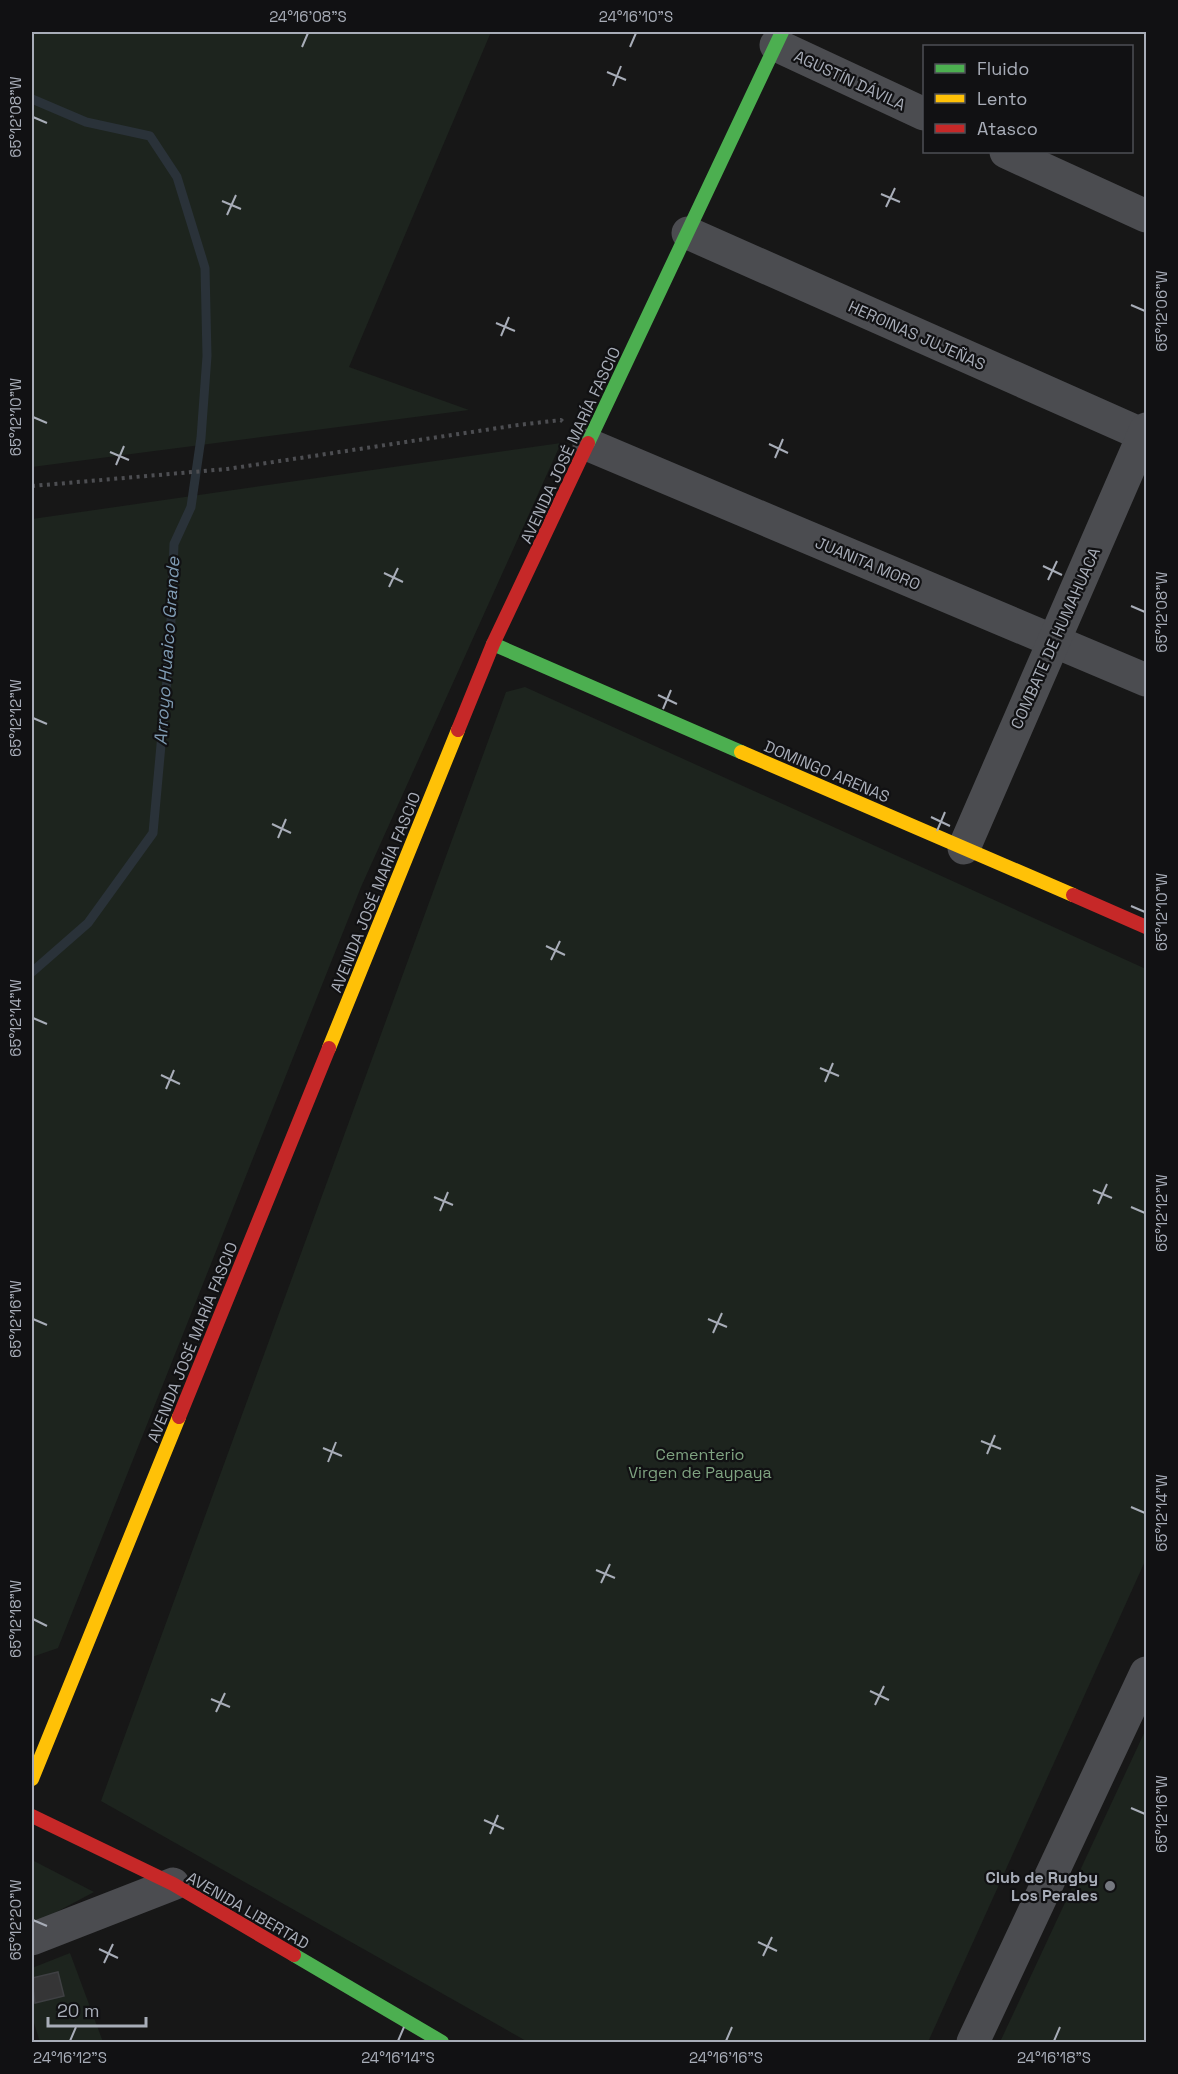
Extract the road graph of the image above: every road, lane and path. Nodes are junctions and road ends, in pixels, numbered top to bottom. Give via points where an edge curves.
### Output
1 (779, 38) edge
2 (923, 113) edge
3 (1008, 153) edge
4 (1146, 216) edge
5 (688, 233) junction
6 (1146, 434) edge
7 (589, 445) junction
8 (32, 486) edge
9 (1053, 641) junction
10 (493, 644) junction
11 (1146, 680) edge
12 (964, 848) junction
13 (1146, 927) edge
14 (1146, 1673) edge
15 (32, 1779) edge
16 (33, 1823) edge
17 (173, 1884) junction
18 (32, 1939) edge
19 (441, 2043) edge
20 (973, 2043) edge

1 - 2 street, AGUSTÍN DÁVILA
1 - 5 street, AVENIDA JOSÉ MARÍA FASCIO
3 - 4 street
5 - 6 street, HEROINAS JUJEÑAS
5 - 7 street, AVENIDA JOSÉ MARÍA FASCIO
6 - 9 street, COMBATE DE HUMAHUACA
7 - 8 path via 561,420 227,469
7 - 9 street, JUANITA MORO
7 - 10 street, AVENIDA JOSÉ MARÍA FASCIO
9 - 11 street, JUANITA MORO
9 - 12 street, COMBATE DE HUMAHUACA
10 - 12 street, DOMINGO ARENAS
10 - 15 street, AVENIDA JOSÉ MARÍA FASCIO
12 - 13 street, DOMINGO ARENAS
14 - 20 street
16 - 17 street, AVENIDA LIBERTAD
17 - 18 street
17 - 19 street, AVENIDA LIBERTAD

